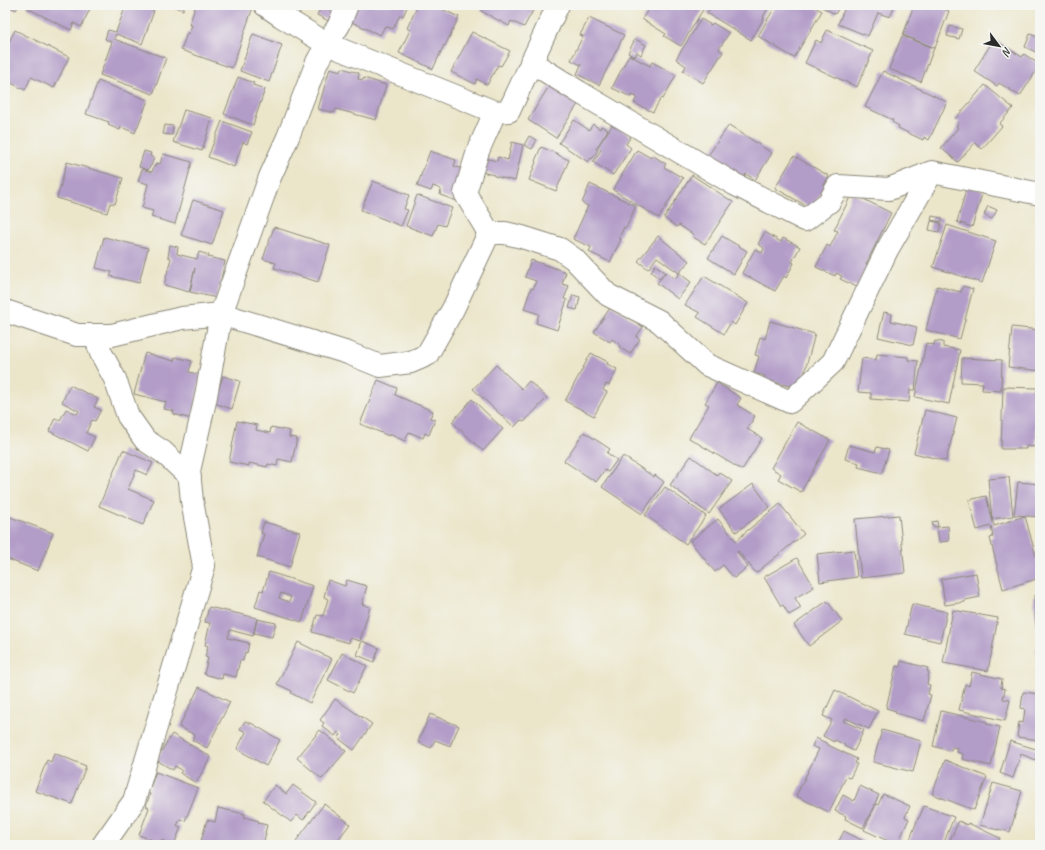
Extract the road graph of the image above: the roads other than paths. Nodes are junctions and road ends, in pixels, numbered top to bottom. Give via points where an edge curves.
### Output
1 (265, 5) edge
2 (347, 5) edge
3 (558, 5) edge
4 (327, 44) junction
5 (531, 62) junction
6 (495, 112) junction
7 (932, 172) junction
8 (1040, 194) edge
9 (489, 233) junction
10 (5, 311) edge
11 (221, 314) junction
12 (95, 336) junction
13 (190, 477) junction
14 (103, 845) edge

1 - 4 street
2 - 4 street via 340,25
3 - 5 street
4 - 6 street
4 - 11 street via 317,62 270,177
5 - 6 street via 509,111
5 - 7 street via 734,184 805,220 829,202 838,186 889,189
6 - 9 street via 478,151 465,193
7 - 8 street
7 - 9 street via 887,250 833,362 790,402 707,365 659,322 608,295 574,259 560,249 505,233
9 - 11 street via 453,309 427,355 411,362 380,366 348,353
10 - 12 street via 77,335
11 - 12 street via 182,318 112,335
11 - 13 street via 189,470
12 - 13 street via 100,353 115,379 128,416 145,440 163,452
13 - 14 street via 204,566 134,801

